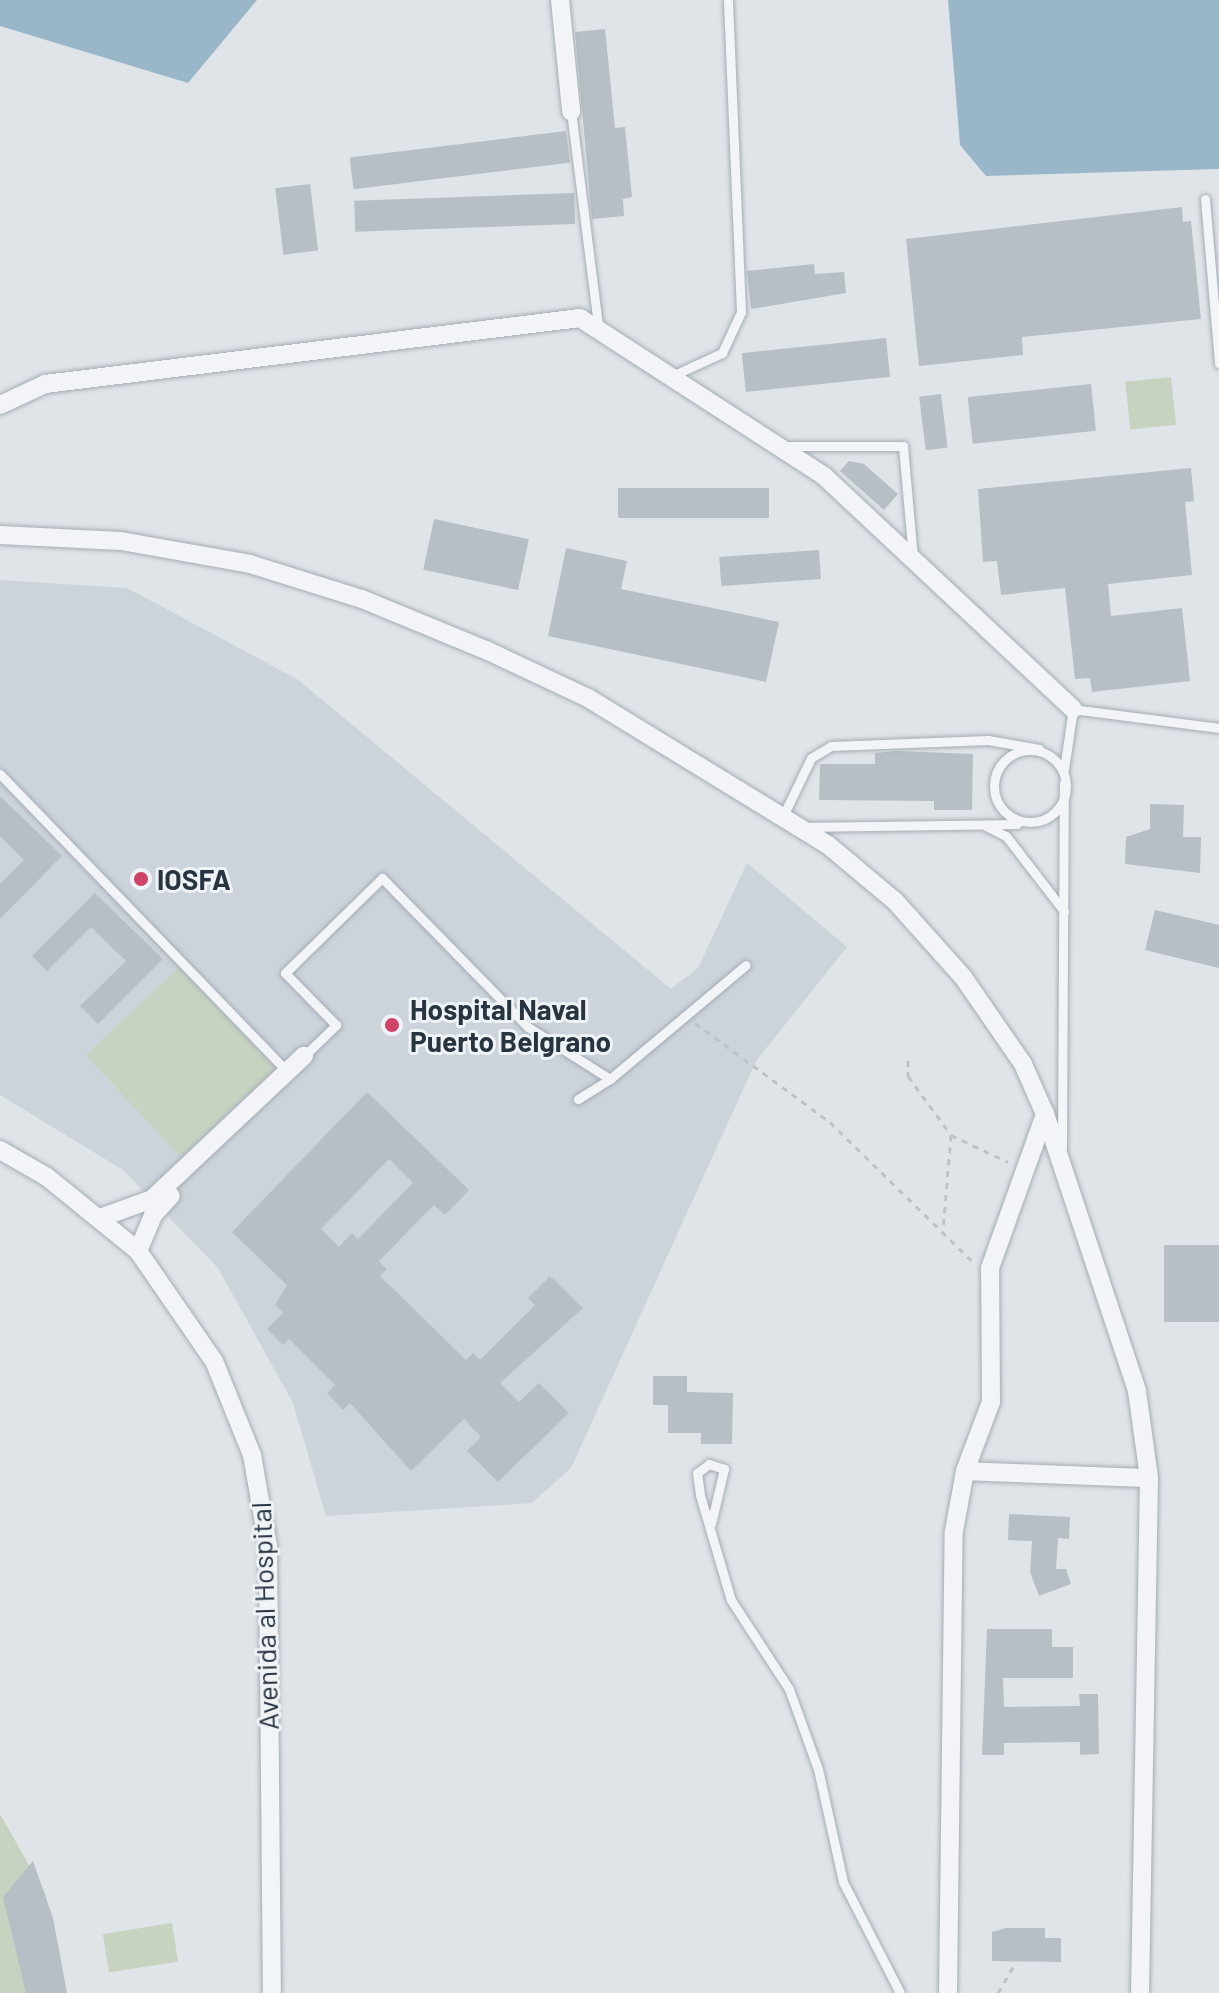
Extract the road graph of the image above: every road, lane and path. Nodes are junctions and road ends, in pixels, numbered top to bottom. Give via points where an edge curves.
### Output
1 (560, 0) edge
2 (728, 0) edge
3 (571, 111) joint
4 (1205, 199) dead end
5 (1216, 304) edge
6 (598, 324) junction
7 (1219, 363) edge
8 (674, 375) junction
9 (0, 405) edge
10 (783, 446) junction
11 (0, 535) edge
12 (914, 561) junction
13 (1073, 709) junction
14 (1219, 728) edge
15 (1039, 749) junction
16 (0, 774) edge
17 (1064, 778) junction
18 (783, 816) junction
19 (1022, 824) junction
20 (983, 825) junction
21 (800, 827) junction
22 (1064, 911) junction
23 (746, 965) dead end
24 (682, 1014) junction
25 (304, 1056) joint
26 (908, 1060) dead end
27 (288, 1072) junction
28 (610, 1079) junction
29 (578, 1099) dead end
30 (1045, 1114) junction
31 (951, 1135) junction
32 (210, 1145) junction
33 (0, 1150) edge
34 (1062, 1160) junction
35 (1025, 1168) junction
36 (100, 1218) junction
37 (943, 1230) junction
38 (138, 1251) junction
39 (989, 1280) junction
40 (965, 1471) junction
41 (1149, 1478) junction
42 (711, 1524) junction
43 (1016, 1962) dead end
44 (272, 1993) edge
45 (900, 1993) edge
46 (948, 1993) edge
47 (998, 1993) edge
48 (1140, 1993) edge

1 - 3 street
2 - 8 lane via 741,312 722,353
3 - 6 lane
4 - 5 lane
5 - 7 lane
6 - 8 street
6 - 9 street via 560,318 45,384
8 - 10 street
10 - 12 street
10 - 12 lane via 903,446
11 - 18 street via 194,552 362,599 588,698
12 - 13 street
13 - 14 lane
13 - 17 lane
15 - 17 lane via 1056,758
15 - 18 lane via 988,740 831,746 811,758
15 - 19 lane via 1011,757 996,784 1002,812
16 - 27 lane
17 - 19 lane via 1053,813
17 - 22 lane
18 - 21 street
19 - 20 lane
20 - 21 lane
20 - 22 lane via 1006,836
21 - 30 street via 861,870 947,958 992,1014
22 - 34 lane
23 - 24 lane
24 - 28 lane
24 - 37 path via 794,1092
25 - 27 street
25 - 28 lane via 336,1025 285,973 382,878 528,1027
26 - 31 path via 908,1076
27 - 32 street
28 - 29 lane
30 - 34 street
30 - 35 street
31 - 35 path
31 - 37 path
32 - 36 street via 141,1206
32 - 38 street via 208,1162 153,1215
33 - 36 street, Avenida al Hospital
34 - 41 street via 1125,1348
35 - 39 street
36 - 38 street, Avenida al Hospital
37 - 39 path
38 - 44 street, Avenida al Hospital via 214,1361 236,1408 263,1502
39 - 40 street via 991,1402
40 - 41 street
40 - 46 street via 954,1531
41 - 48 street
42 - 42 lane via 724,1469 709,1464 697,1473
42 - 45 lane via 731,1600 789,1689 818,1769 843,1882
43 - 47 path

